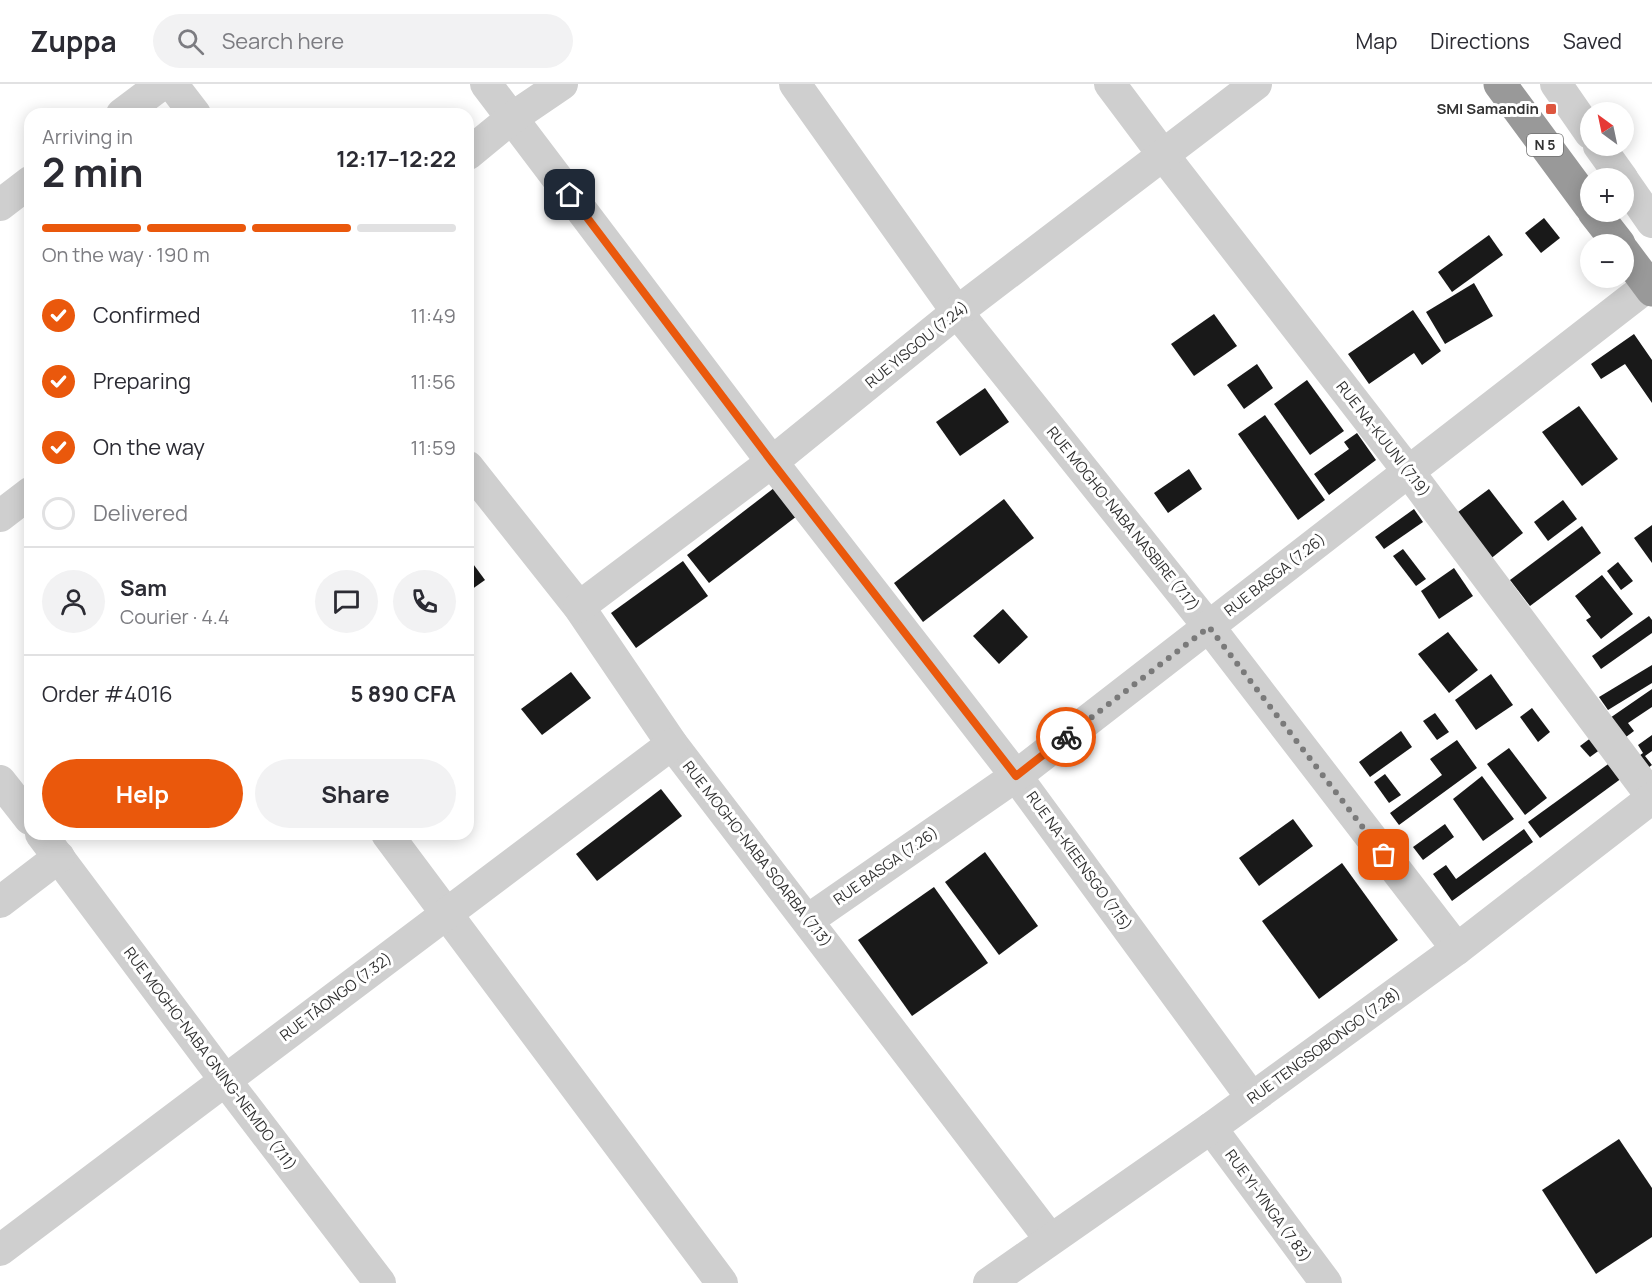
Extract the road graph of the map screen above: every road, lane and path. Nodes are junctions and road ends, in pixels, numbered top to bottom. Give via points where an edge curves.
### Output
1 (162, 84) edge
2 (172, 84) edge
3 (486, 84) edge
4 (562, 84) edge
5 (795, 84) edge
6 (1110, 84) edge
7 (1257, 84) edge
8 (1500, 84) edge
9 (1556, 84) edge
10 (130, 108) edge
11 (190, 108) edge
12 (512, 118) junction
13 (1580, 119) edge
14 (474, 149) edge
15 (1164, 156) junction
16 (24, 187) edge
17 (1580, 192) edge
18 (1634, 196) edge
19 (0, 205) edge
20 (1652, 222) edge
21 (1634, 265) edge
22 (1650, 288) edge
23 (957, 312) junction
24 (772, 462) junction
25 (1408, 471) junction
26 (474, 475) edge
27 (24, 498) edge
28 (0, 516) edge
29 (579, 607) junction
30 (1209, 627) junction
31 (672, 744) junction
32 (1016, 776) junction
33 (0, 781) edge
34 (1652, 798) edge
35 (24, 811) edge
36 (391, 840) edge
37 (50, 845) edge
38 (0, 902) edge
39 (446, 914) junction
40 (808, 920) junction
41 (1457, 949) junction
42 (225, 1080) junction
43 (1252, 1098) junction
44 (1211, 1128) junction
45 (1050, 1239) junction
46 (0, 1250) edge
47 (380, 1283) edge
48 (722, 1283) edge
49 (989, 1283) edge
50 (1326, 1283) edge

1 - 10 street
2 - 11 street
3 - 12 street, RUE NA-KIEENSGO (7.15)
4 - 12 street
5 - 23 street, RUE MOGHO-NABA NASBIRE (7.17)
6 - 15 street, RUE NA-KUUNI (7.19)
7 - 15 street, RUE YISGOU (7.24)
8 - 17 highway, N 5
9 - 13 street
12 - 14 street
12 - 24 street, RUE NA-KIEENSGO (7.15)
15 - 23 street, RUE YISGOU (7.24)
15 - 25 street, RUE NA-KUUNI (7.19)
16 - 19 street
18 - 20 street
21 - 22 highway
22 - 25 street, RUE BASGA (7.26)
23 - 24 street, RUE YISGOU (7.24)
23 - 30 street, RUE MOGHO-NABA NASBIRE (7.17)
24 - 29 street, RUE YISGOU (7.24)
24 - 32 street, RUE NA-KIEENSGO (7.15)
25 - 30 street, RUE BASGA (7.26)
25 - 34 street, RUE NA-KUUNI (7.19)
26 - 29 street, RUE MOGHO-NABA SOARBA (7.13)
27 - 28 street
29 - 31 street, RUE MOGHO-NABA SOARBA (7.13)
30 - 32 street, RUE BASGA (7.26)
30 - 41 street, RUE MOGHO-NABA NASBIRE (7.17)
31 - 39 street, RUE TÂONGO (7.32)
31 - 40 street, RUE MOGHO-NABA SOARBA (7.13)
32 - 40 street, RUE BASGA (7.26)
32 - 43 street, RUE NA-KIEENSGO (7.15)
33 - 35 street
34 - 41 street, RUE TENGSOBONGO (7.28)
36 - 39 street
37 - 38 street
37 - 42 street, RUE MOGHO-NABA GNING-NEMDO (7.11)
39 - 42 street, RUE TÂONGO (7.32)
39 - 48 street
40 - 45 street, RUE MOGHO-NABA SOARBA (7.13)
41 - 43 street, RUE TENGSOBONGO (7.28)
42 - 46 street, RUE TÂONGO (7.32)
42 - 47 street, RUE MOGHO-NABA GNING-NEMDO (7.11)
43 - 44 street, RUE TENGSOBONGO (7.28)
44 - 45 street, RUE TENGSOBONGO (7.28)
44 - 50 street, RUE YI-YINGA (7.83)
45 - 49 street, RUE TENGSOBONGO (7.28)

